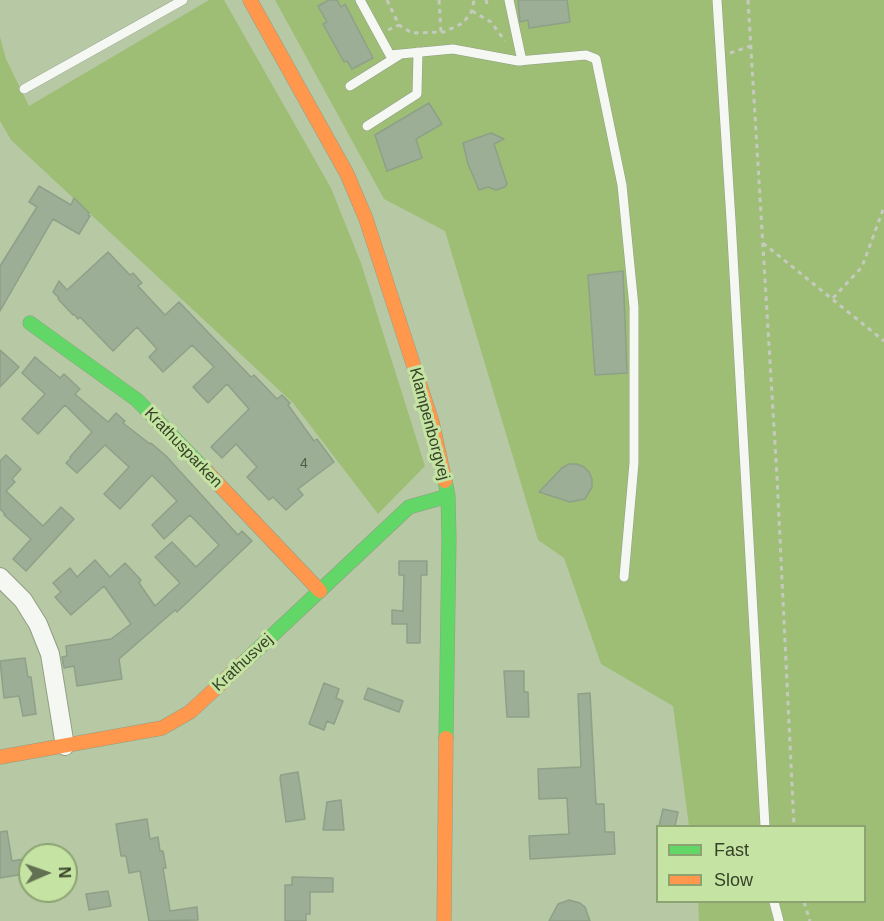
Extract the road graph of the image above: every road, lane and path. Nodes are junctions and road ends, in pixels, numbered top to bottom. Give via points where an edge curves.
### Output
1 (183, 0) edge
2 (360, 0) edge
3 (387, 0) edge
4 (439, 0) edge
5 (474, 0) edge
6 (509, 0) edge
7 (717, 0) edge
8 (748, 0) edge
9 (252, 1) edge
10 (472, 11) junction
11 (441, 32) junction
12 (751, 46) junction
13 (418, 52) junction
14 (402, 54) junction
15 (720, 56) junction
16 (520, 61) junction
17 (350, 86) dead end
18 (24, 89) dead end
19 (367, 126) dead end
20 (884, 207) edge
21 (763, 243) junction
22 (833, 298) junction
23 (30, 323) dead end
24 (884, 341) edge
25 (448, 496) junction
26 (0, 577) edge
27 (624, 577) dead end
28 (320, 591) junction
29 (65, 746) junction
30 (0, 757) edge
31 (765, 825) edge
32 (794, 825) edge
33 (774, 903) edge
34 (804, 903) edge
35 (444, 921) edge
36 (779, 921) edge
37 (810, 921) edge

1 - 18 lane
2 - 14 lane via 390,55
3 - 11 path via 399,25 412,33
4 - 11 path
5 - 10 path
6 - 16 lane
7 - 15 lane
8 - 12 path
9 - 25 street, Klampenborgvej via 347,174 366,219 432,422
10 - 11 path via 463,23
10 - 16 path via 491,22
12 - 15 path
12 - 21 path
13 - 14 lane
13 - 16 lane via 453,49
13 - 19 lane via 417,94
14 - 17 lane
15 - 31 lane
16 - 27 lane via 586,55 596,59 622,185 634,307 634,463
20 - 22 path via 862,267
21 - 22 path
21 - 32 path
22 - 24 path
23 - 28 street, Krathusparken via 137,400
25 - 28 street, Krathusvej via 410,507
25 - 35 street, Klampenborgvej
26 - 29 street via 23,600 50,654
28 - 29 street, Krathusvej via 190,712 162,728
29 - 30 street, Krathusvej
33 - 36 lane
34 - 37 path

